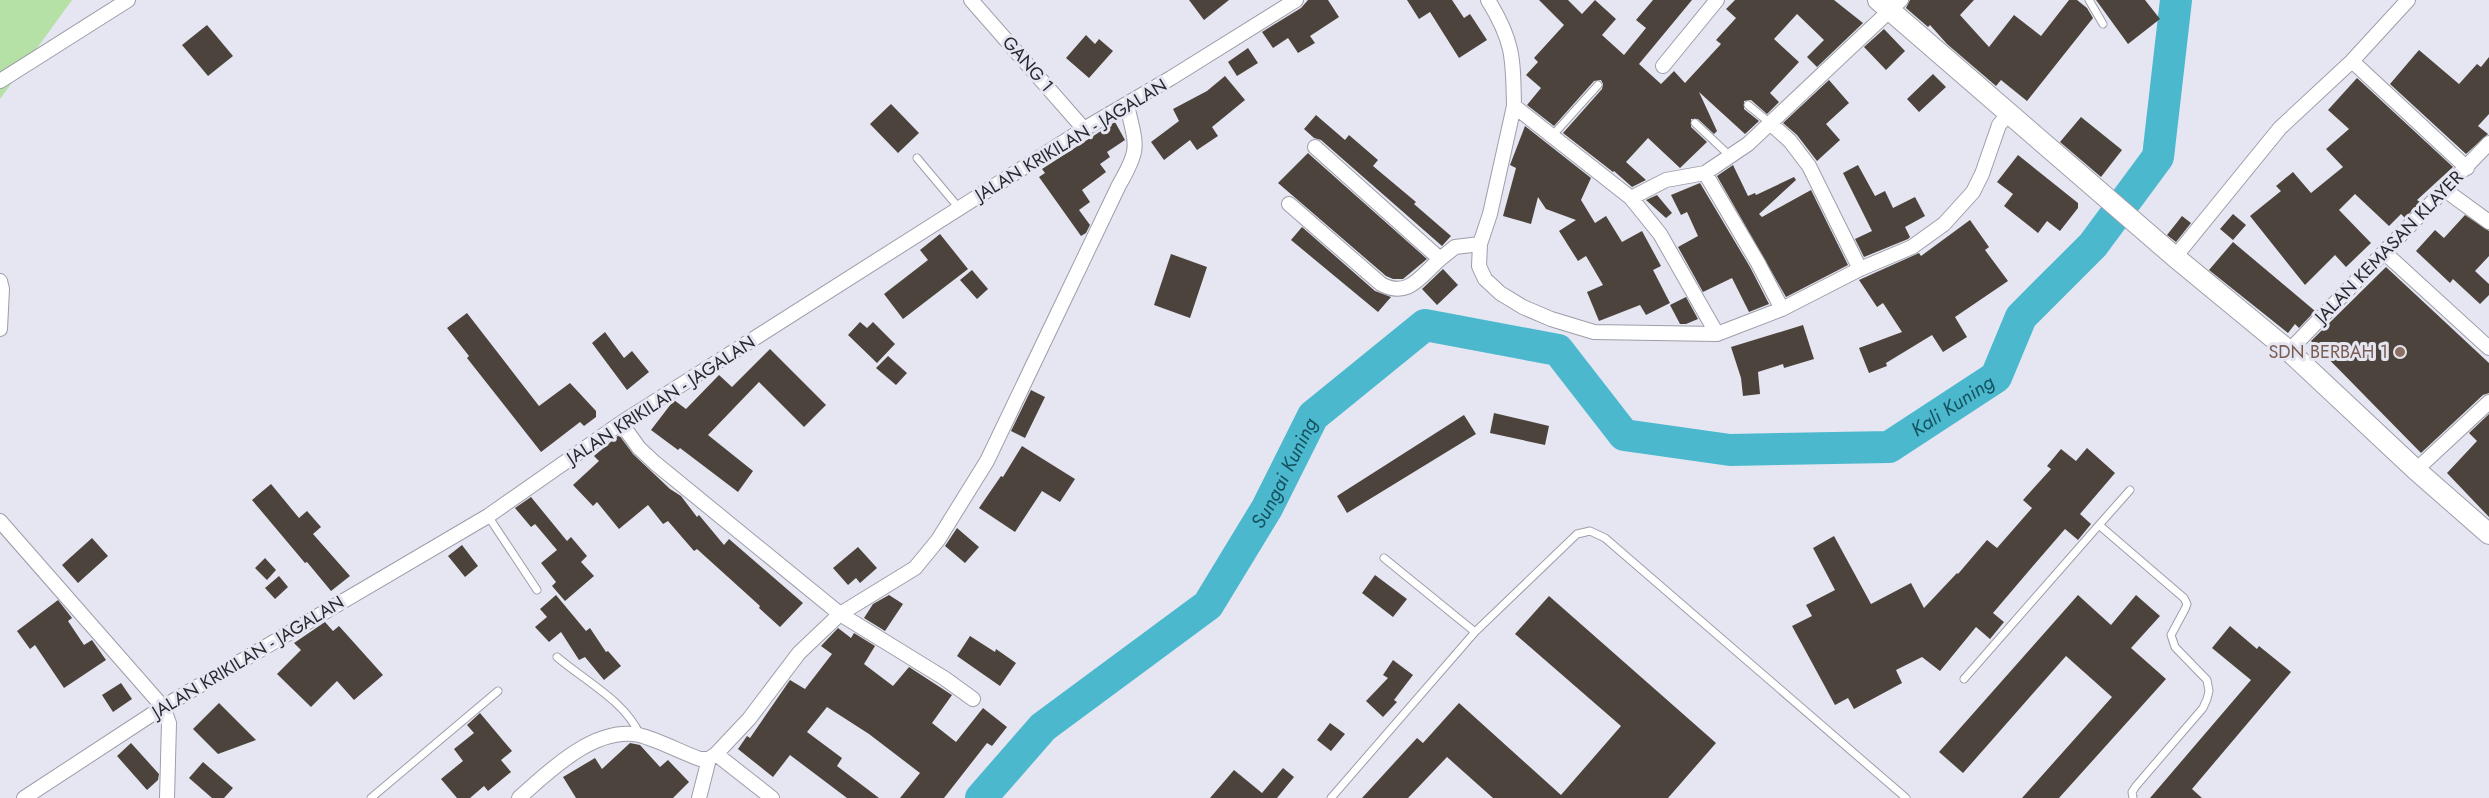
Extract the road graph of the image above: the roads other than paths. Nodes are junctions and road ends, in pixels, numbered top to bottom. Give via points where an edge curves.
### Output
1 (128, 0) edge
2 (971, 0) edge
3 (1296, 0) edge
4 (1488, 0) edge
5 (1717, 0) edge
6 (2089, 0) edge
7 (2408, 0) edge
8 (1889, 3) edge
9 (2103, 24) dead end
10 (2352, 61) junction
11 (1663, 66) dead end
12 (0, 81) edge
13 (1598, 85) dead end
14 (1127, 105) junction
15 (1748, 105) dead end
16 (1514, 106) junction
17 (2008, 114) junction
18 (1695, 123) dead end
19 (1770, 123) junction
20 (1084, 129) junction
21 (1552, 136) junction
22 (2489, 143) edge
23 (1315, 147) dead end
24 (1730, 156) junction
25 (917, 159) dead end
26 (2467, 168) junction
27 (1706, 173) junction
28 (2445, 190) junction
29 (1631, 198) junction
30 (1289, 204) dead end
31 (960, 208) junction
32 (2489, 222) edge
33 (1480, 244) junction
34 (2385, 253) junction
35 (2175, 257) junction
36 (1440, 259) junction
37 (1860, 269) junction
38 (0, 281) edge
39 (1782, 309) junction
40 (0, 329) edge
41 (1718, 334) junction
42 (2489, 348) edge
43 (2289, 351) junction
44 (2489, 402) edge
45 (621, 423) junction
46 (2416, 470) junction
47 (2130, 490) dead end
48 (488, 516) junction
49 (0, 521) edge
50 (2099, 525) junction
51 (2489, 534) edge
52 (1384, 558) dead end
53 (537, 590) dead end
54 (840, 614) junction
55 (1475, 633) junction
56 (556, 657) dead end
57 (1964, 679) dead end
58 (498, 691) dead end
59 (973, 699) dead end
60 (163, 707) junction
61 (640, 735) junction
62 (713, 757) junction
63 (29, 797) edge
64 (167, 798) edge
65 (371, 798) edge
66 (519, 798) edge
67 (699, 798) edge
68 (772, 798) edge
69 (1331, 798) edge
70 (1906, 798) edge
71 (2133, 798) edge

1 - 12 street
2 - 20 street, GANG 1
3 - 14 street, JALAN KRIKILAN - JAGALAN
4 - 16 street via 1508,36 1514,58
5 - 11 street
6 - 9 lane
7 - 10 street
8 - 17 main road
8 - 19 street
10 - 26 street
10 - 35 street via 2280,128
13 - 21 lane
14 - 20 street, JALAN KRIKILAN - JAGALAN
14 - 54 street via 1136,152 1133,161 987,462 938,540 915,568
15 - 19 lane
16 - 21 street
16 - 33 street
17 - 35 main road
17 - 37 street via 1999,125 1982,174 1960,208 1912,247
18 - 24 lane
19 - 24 street
19 - 37 street via 1809,166
20 - 31 street, JALAN KRIKILAN - JAGALAN
21 - 29 street
22 - 26 street, JALAN KEMASAN KLAYER
23 - 36 street
24 - 27 street
25 - 31 lane
26 - 28 street, JALAN KEMASAN KLAYER
27 - 29 street via 1666,180
27 - 39 street
28 - 32 street
28 - 34 street, JALAN KEMASAN KLAYER
29 - 41 street via 1660,234
30 - 36 street via 1392,290 1408,287
31 - 45 street, JALAN KRIKILAN - JAGALAN
33 - 36 street via 1455,247
33 - 41 street via 1479,266 1485,279 1523,307 1551,319 1594,332
34 - 42 street
34 - 43 street, JALAN KEMASAN KLAYER
35 - 43 main road
37 - 39 street
38 - 40 street
39 - 41 street
43 - 46 main road
44 - 46 street
45 - 48 street, JALAN KRIKILAN - JAGALAN
45 - 54 street via 655,464
46 - 51 main road
47 - 50 lane
48 - 53 lane
48 - 60 street, JALAN KRIKILAN - JAGALAN
49 - 60 street
50 - 57 lane
50 - 71 lane via 2184,598 2187,604 2171,635 2175,647 2207,680 2209,691 2203,708 2136,786
52 - 55 lane
54 - 59 street
54 - 62 street via 799,653 749,719
55 - 69 lane
55 - 70 lane via 1577,534 1590,531 1605,538
56 - 61 lane via 627,714
58 - 65 lane
60 - 63 street, JALAN KRIKILAN - JAGALAN
60 - 64 street via 169,723
61 - 62 street via 700,759
61 - 66 street via 614,735 560,760
62 - 67 street
62 - 68 street

